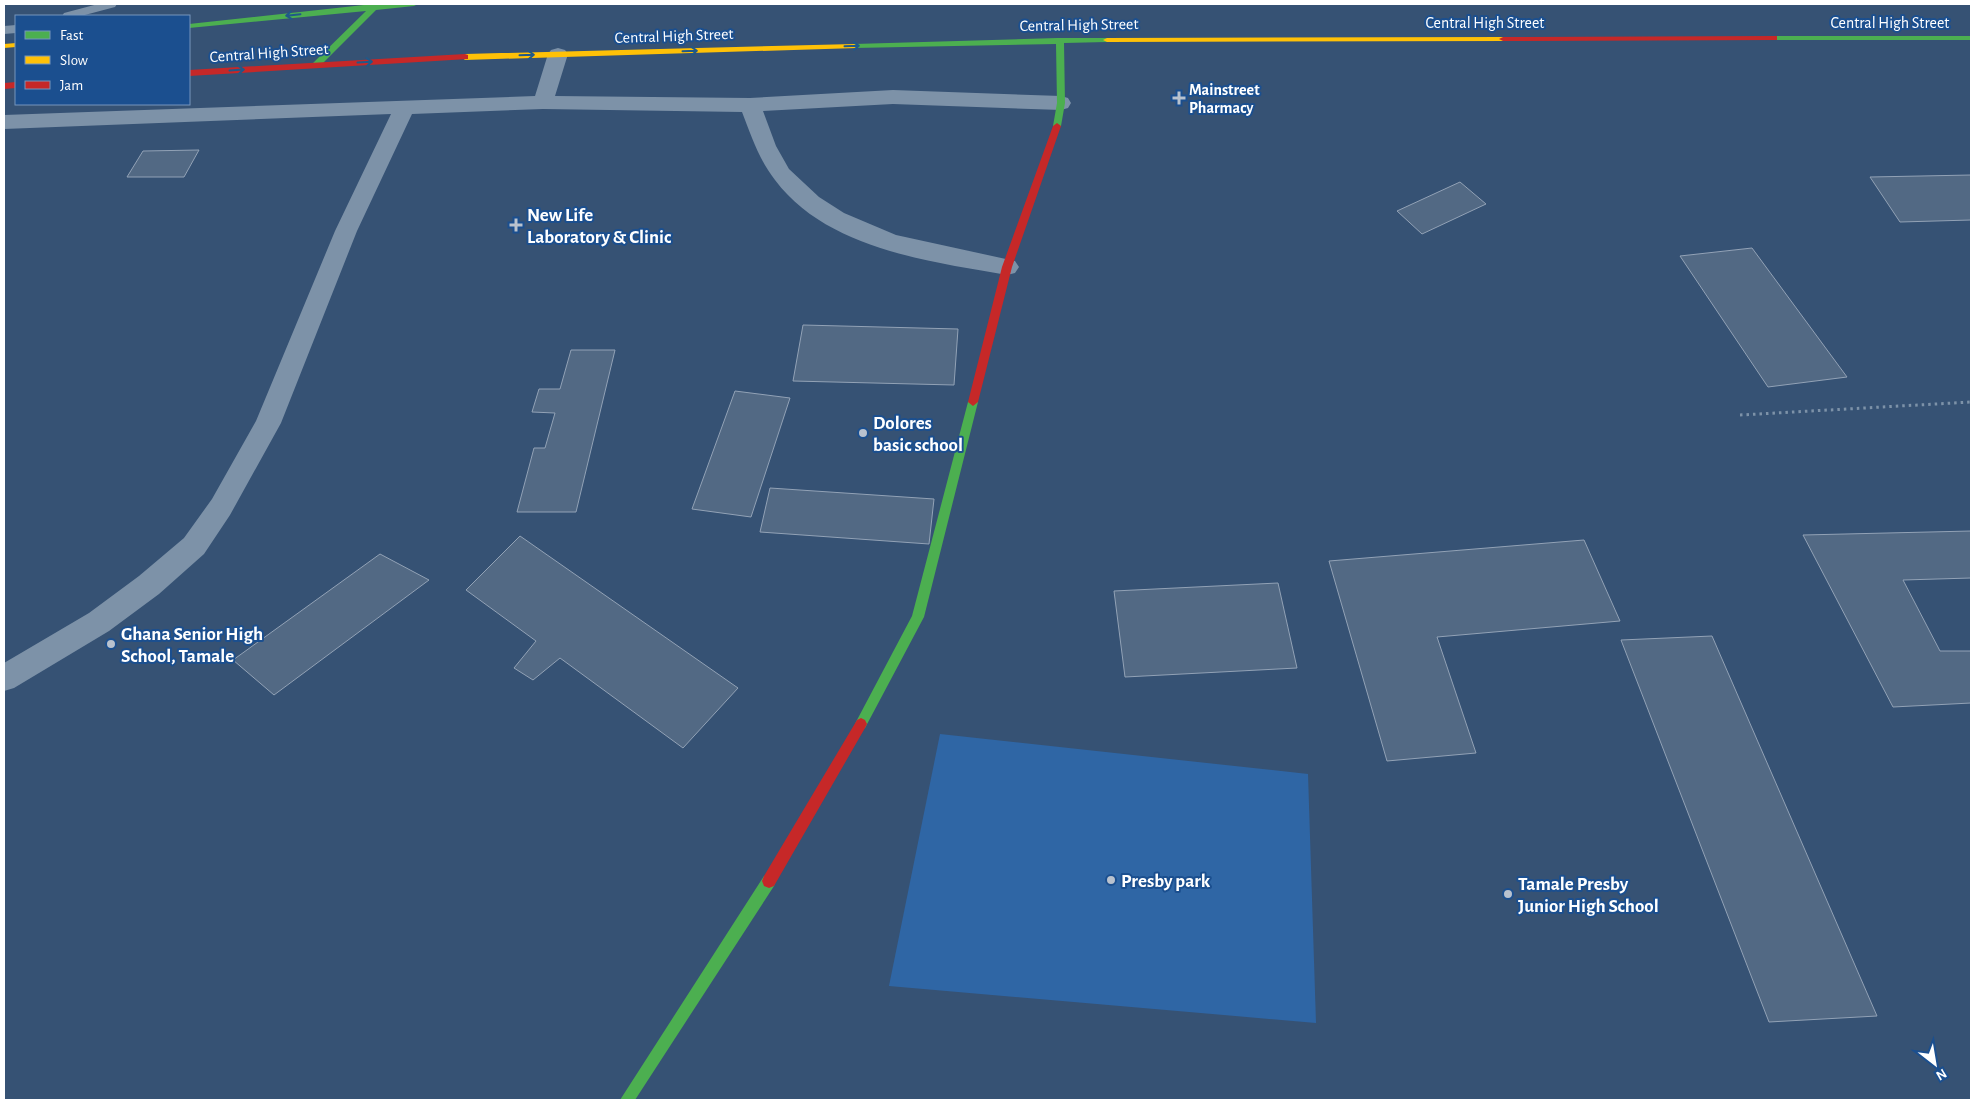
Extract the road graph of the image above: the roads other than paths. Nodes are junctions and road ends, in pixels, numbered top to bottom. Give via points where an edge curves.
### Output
1 (111, 4) edge
2 (414, 4) edge
3 (376, 6) junction
4 (72, 15) edge
5 (190, 26) edge
6 (1971, 38) edge
7 (1060, 40) junction
8 (558, 54) junction
9 (316, 65) junction
10 (190, 74) edge
11 (543, 102) junction
12 (1061, 103) junction
13 (750, 105) junction
14 (404, 109) junction
15 (4, 122) edge
16 (1007, 267) junction
17 (4, 678) edge
18 (627, 1100) edge

1 - 4 lane
2 - 3 main road, Central High Street
3 -> 5 main road, Central High Street
3 - 9 main road
6 - 7 main road, Central High Street
8 -> 7 main road, Central High Street
7 - 12 main road
9 -> 8 main road, Central High Street
8 - 11 street
10 -> 9 main road, Central High Street
11 - 13 street
11 - 14 street
12 - 13 street via 893,97
12 - 16 main road via 1059,122
13 - 16 street via 765,146 788,182 828,215 855,230 905,248
14 - 15 street
14 - 17 street via 346,231 268,423 194,546 99,622
16 - 18 main road via 918,617 861,724 756,903

